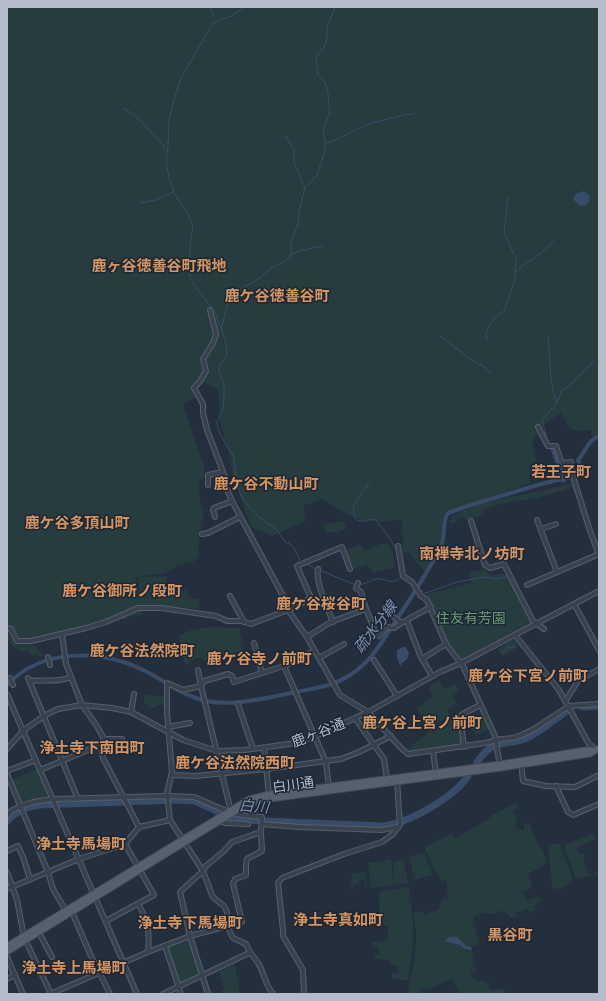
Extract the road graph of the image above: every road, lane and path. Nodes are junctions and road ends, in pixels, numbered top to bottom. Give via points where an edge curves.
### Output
1 (210, 310) dead end
2 (538, 427) dead end
3 (222, 472) junction
4 (208, 485) dead end
5 (232, 501) junction
6 (215, 517) dead end
7 (240, 517) junction
8 (537, 520) dead end
9 (471, 521) dead end
10 (556, 524) dead end
11 (541, 529) junction
12 (202, 534) dead end
13 (398, 546) dead end
14 (480, 549) junction
15 (599, 554) edge
16 (459, 556) dead end
17 (350, 569) dead end
18 (317, 570) dead end
19 (557, 572) junction
20 (357, 584) dead end
21 (527, 585) dead end
22 (599, 591) edge
23 (230, 596) dead end
24 (574, 604) junction
25 (431, 607) junction
26 (289, 609) junction
27 (366, 610) junction
28 (407, 621) junction
29 (244, 622) junction
30 (333, 622) junction
31 (536, 624) junction
32 (7, 628) edge
33 (544, 629) dead end
34 (62, 634) junction
35 (515, 635) junction
36 (599, 636) edge
37 (307, 637) junction
38 (594, 639) junction
39 (254, 643) dead end
40 (344, 644) dead end
41 (446, 644) junction
42 (314, 650) junction
43 (599, 650) edge
44 (319, 658) junction
45 (422, 659) junction
46 (374, 660) dead end
47 (461, 663) junction
48 (284, 666) junction
49 (599, 669) edge
50 (198, 670) dead end
51 (262, 673) junction
52 (432, 676) junction
53 (71, 677) junction
54 (201, 686) junction
55 (7, 694) edge
56 (134, 694) dead end
57 (397, 696) junction
58 (566, 700) junction
59 (238, 704) dead end
60 (599, 704) edge
61 (82, 705) junction
62 (480, 705) junction
63 (569, 706) junction
64 (132, 712) junction
65 (368, 712) junction
66 (44, 716) junction
67 (355, 718) junction
68 (190, 723) dead end
69 (168, 727) junction
70 (23, 731) junction
71 (168, 732) junction
72 (391, 736) junction
73 (314, 737) junction
74 (104, 738) junction
75 (122, 740) dead end
76 (496, 741) junction
77 (100, 745) junction
78 (374, 745) junction
79 (464, 747) junction
80 (264, 748) junction
81 (7, 749) edge
82 (253, 749) junction
83 (217, 751) junction
84 (433, 751) junction
85 (598, 751) edge
86 (36, 760) junction
87 (63, 761) junction
88 (326, 762) junction
89 (521, 763) junction
90 (500, 766) junction
91 (266, 769) junction
92 (40, 770) junction
93 (7, 771) edge
94 (7, 774) edge
95 (222, 774) junction
96 (436, 774) junction
97 (171, 775) junction
98 (599, 775) edge
99 (387, 779) junction
100 (397, 780) junction
101 (556, 786) junction
102 (329, 789) junction
103 (270, 796) junction
104 (78, 799) junction
105 (167, 799) junction
106 (53, 800) junction
107 (125, 801) junction
108 (599, 804) edge
109 (22, 808) junction
110 (227, 814) junction
111 (7, 816) edge
112 (170, 820) junction
113 (248, 824) dead end
114 (262, 824) junction
115 (399, 824) junction
116 (139, 826) junction
117 (261, 832) junction
118 (183, 841) junction
119 (126, 844) junction
120 (7, 851) edge
121 (79, 859) junction
122 (139, 868) junction
123 (203, 871) junction
124 (7, 872) edge
125 (48, 872) junction
126 (30, 880) junction
127 (13, 887) junction
128 (7, 889) edge
129 (94, 896) junction
130 (138, 904) junction
131 (66, 910) junction
132 (72, 912) junction
133 (106, 921) junction
134 (227, 926) junction
135 (38, 930) junction
136 (190, 936) junction
137 (24, 939) junction
138 (7, 945) edge
139 (165, 946) junction
140 (7, 952) edge
141 (148, 952) junction
142 (249, 953) junction
143 (52, 957) dead end
144 (7, 958) edge
145 (124, 962) junction
146 (99, 972) junction
147 (16, 975) junction
148 (203, 976) junction
149 (7, 979) edge
150 (179, 987) junction
151 (23, 994) edge
152 (51, 994) edge
153 (110, 994) edge
154 (138, 994) edge
155 (164, 994) edge
156 (181, 994) edge
157 (208, 994) edge
158 (273, 994) edge
159 (304, 994) edge

1 - 3 street via 216,334 204,359 206,372 194,388 203,404 207,430
2 - 15 street via 548,446 556,446 561,461 571,462
3 - 4 street via 208,475
3 - 5 street
5 - 6 street via 214,508
5 - 7 street
7 - 12 street
7 - 26 street via 260,550
8 - 11 street
9 - 14 street
10 - 11 street
11 - 19 street
13 - 25 street via 403,576 412,582
14 - 16 street
14 - 31 street via 485,565 490,568 504,564
15 - 19 street
17 - 26 street via 342,547 297,566 311,598
18 - 30 street via 317,577
19 - 21 street
20 - 27 street via 356,588 361,592
22 - 24 street, 鹿ヶ谷通
23 - 29 street
24 - 31 street, 鹿ヶ谷通
24 - 38 street
25 - 28 street
25 - 41 street
26 - 29 street via 251,624
26 - 37 street
27 - 28 street via 377,635 381,635 387,627 394,628 397,619
27 - 30 street
28 - 45 street
29 - 34 street via 162,608 138,608 106,622
30 - 37 street
31 - 33 street
31 - 35 street, 鹿ヶ谷通
32 - 34 street via 11,629 17,642
34 - 53 street
35 - 47 street, 鹿ヶ谷通
35 - 58 street
36 - 38 street
37 - 42 street
38 - 43 street
39 - 51 street
40 - 44 street
41 - 45 street
41 - 47 street
42 - 44 street
42 - 48 street
44 - 65 street via 343,697
45 - 52 street
46 - 57 street
47 - 52 street, 鹿ヶ谷通
47 - 62 street
48 - 51 street
48 - 73 street
49 - 58 street via 578,681
50 - 54 street
51 - 54 street via 234,682 228,674 204,681
52 - 57 street, 鹿ヶ谷通
53 - 61 street
53 - 66 street via 64,681 29,679
54 - 69 street via 183,690 167,684
54 - 83 street
55 - 70 street
56 - 64 street
57 - 65 street, 鹿ヶ谷通
58 - 63 street
59 - 82 street
60 - 63 street
61 - 64 street, 鹿ヶ谷通
61 - 66 street, 鹿ヶ谷通
61 - 74 street
62 - 76 street
62 - 79 street via 460,716
63 - 76 street via 524,734
63 - 85 street via 590,744
64 - 71 street, 鹿ヶ谷通
65 - 67 street, 鹿ヶ谷通
65 - 72 street
66 - 70 street, 鹿ヶ谷通
66 - 87 street
67 - 73 street, 鹿ヶ谷通
67 - 78 street
68 - 69 street
69 - 71 street
70 - 81 street, 鹿ヶ谷通
70 - 86 street
71 - 83 street, 鹿ヶ谷通 via 195,745
71 - 97 street
72 - 78 street
72 - 84 street via 408,754
73 - 80 street, 鹿ヶ谷通
73 - 88 street
74 - 75 street
74 - 77 street
76 - 79 street
76 - 90 street
77 - 87 street
77 - 107 street via 103,758
78 - 88 street via 346,758
78 - 99 street via 384,759
79 - 84 street
80 - 82 street, 鹿ヶ谷通
80 - 91 street
82 - 83 street, 鹿ヶ谷通
83 - 95 street
84 - 96 street
85 - 89 main road, 白川通
86 - 92 street
86 - 93 street
87 - 92 street
87 - 104 street
88 - 91 street
88 - 102 street
89 - 90 main road, 白川通
89 - 101 street via 523,781
90 - 96 main road, 白川通
91 - 95 street
91 - 103 street
92 - 106 street
94 - 109 street
95 - 97 street
95 - 110 street
96 - 100 main road, 白川通
97 - 105 street
98 - 101 street via 575,787
99 - 100 main road, 白川通
99 - 102 main road, 白川通
100 - 102 main road, 白川通
100 - 115 street
101 - 108 street via 568,812 573,815
102 - 103 main road, 白川通
103 - 110 main road, 白川通 via 249,799
104 - 106 street
104 - 107 street
105 - 107 street
105 - 110 street via 194,797
105 - 112 street
106 - 109 street
106 - 121 street
107 - 116 street
109 - 111 street via 11,811
109 - 125 street
110 - 113 street via 226,823
110 - 114 street via 262,817
110 - 118 main road, 白川通
112 - 116 street
112 - 118 street
114 - 115 street via 376,830
114 - 117 street
115 - 159 street via 393,834 382,842 348,852 279,880 283,936 303,970
116 - 119 street
117 - 123 street via 232,842
117 - 134 street via 262,851 247,859 246,875 235,879 242,922
118 - 122 main road, 白川通
118 - 123 street
119 - 121 street
119 - 122 street
120 - 126 street via 18,846
121 - 125 street
121 - 129 street
122 - 129 main road, 白川通
122 - 130 street via 154,895
123 - 134 street via 212,895 227,912
123 - 136 street via 180,892
124 - 127 street
125 - 126 street
125 - 131 street via 53,890
126 - 127 street
127 - 128 street
127 - 137 street
129 - 131 main road, 白川通
129 - 132 main road, 白川通
129 - 133 street
130 - 133 street
130 - 141 street via 146,917
131 - 132 street
131 - 135 main road, 白川通
132 - 135 main road, 白川通
132 - 146 street
133 - 145 street
134 - 136 street
134 - 142 street via 233,938 246,944
135 - 137 main road, 白川通
135 - 143 street
136 - 139 street
136 - 148 street
137 - 138 main road, 白川通
137 - 140 main road, 白川通
137 - 152 street
139 - 141 street
139 - 150 street
141 - 145 street
142 - 148 street
142 - 158 street via 258,963
144 - 147 street
145 - 146 street
145 - 154 street
146 - 152 street
146 - 153 street
147 - 149 street
147 - 151 street
148 - 150 street
148 - 157 street
150 - 155 street
150 - 156 street

